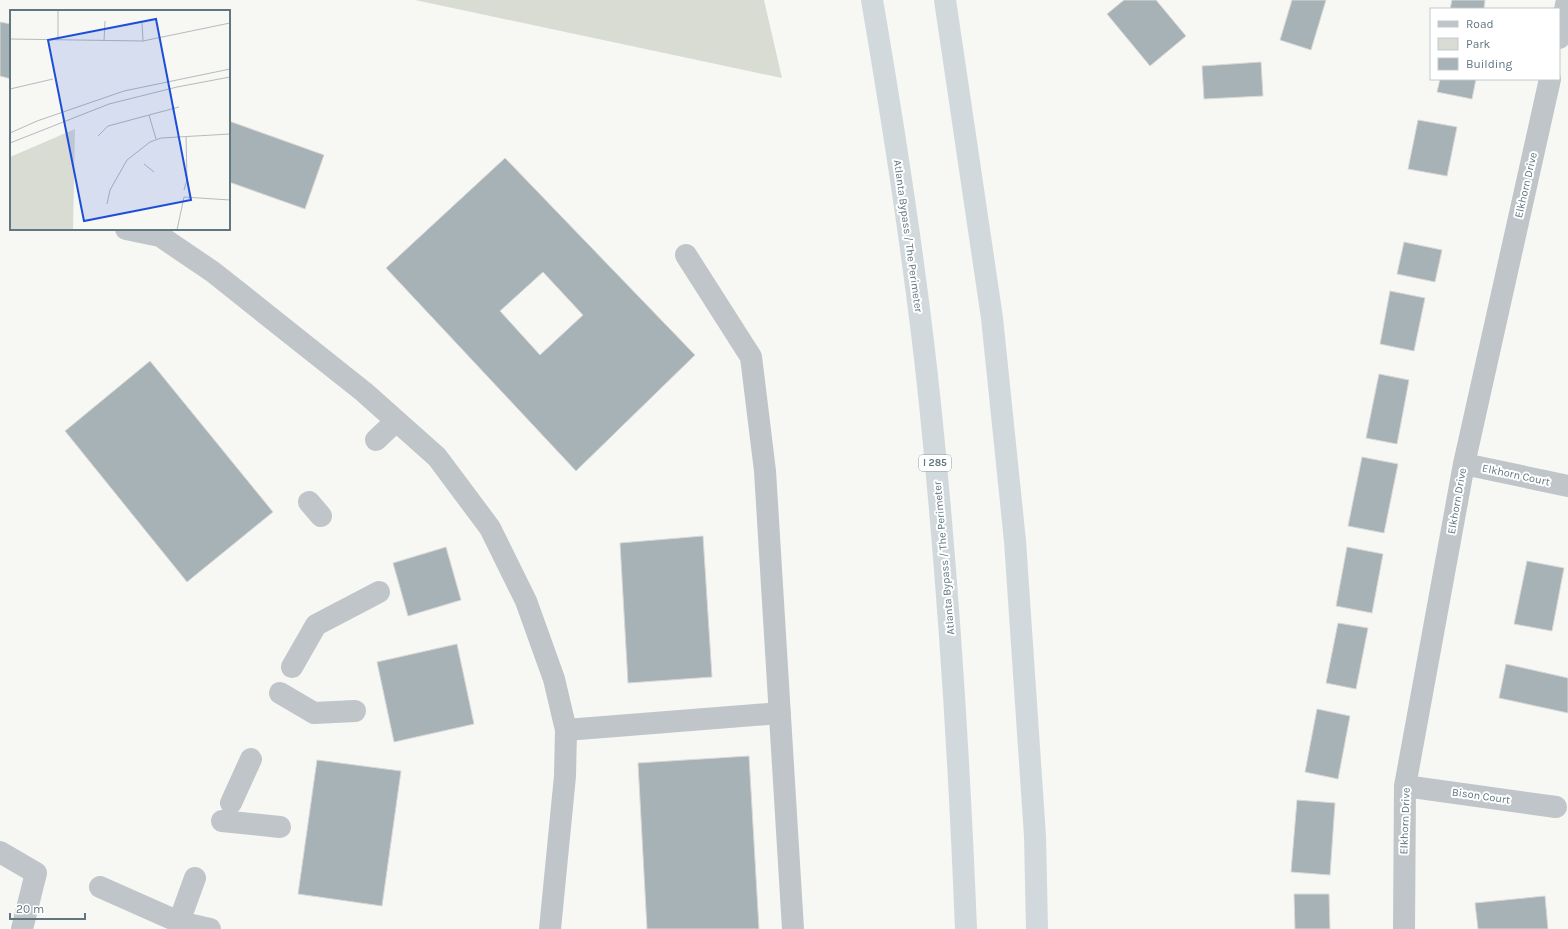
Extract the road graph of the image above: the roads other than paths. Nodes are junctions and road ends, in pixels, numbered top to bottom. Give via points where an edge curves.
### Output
1 (872, 0) edge
2 (945, 0) edge
3 (1568, 0) edge
4 (1560, 34) edge
5 (1556, 81) edge
6 (135, 230) edge
7 (162, 233) edge
8 (686, 255) dead end
9 (396, 420) junction
10 (376, 440) dead end
11 (1464, 464) junction
12 (1568, 486) edge
13 (379, 592) dead end
14 (292, 667) dead end
15 (280, 693) dead end
16 (355, 711) dead end
17 (780, 713) junction
18 (566, 730) junction
19 (251, 759) dead end
20 (1406, 786) junction
21 (1556, 807) dead end
22 (280, 826) dead end
23 (0, 852) edge
24 (195, 878) dead end
25 (100, 887) dead end
26 (179, 922) junction
27 (22, 929) edge
28 (210, 929) edge
29 (550, 929) edge
30 (793, 929) edge
31 (966, 929) edge
32 (1037, 929) edge
33 (1404, 929) edge

1 - 31 highway, Atlanta Bypass / The Perimeter / I 285 via 905,206 930,403 950,627 962,814
2 - 32 highway via 992,318 1015,541 1035,836
3 - 4 street
5 - 11 street, Elkhorn Drive
6 - 7 street
7 - 9 street
8 - 17 street via 751,356 765,471
9 - 10 street
9 - 18 street via 437,458 490,528 526,601 554,679
11 - 12 street, Elkhorn Court
11 - 20 street, Elkhorn Drive
13 - 14 street via 316,625
15 - 16 street via 314,713
17 - 18 street
17 - 30 street
18 - 29 street via 565,776
19 - 22 street via 227,812
20 - 21 street, Bison Court
20 - 33 street, Elkhorn Drive
23 - 27 street via 36,873
24 - 26 street
25 - 26 street
26 - 28 street

